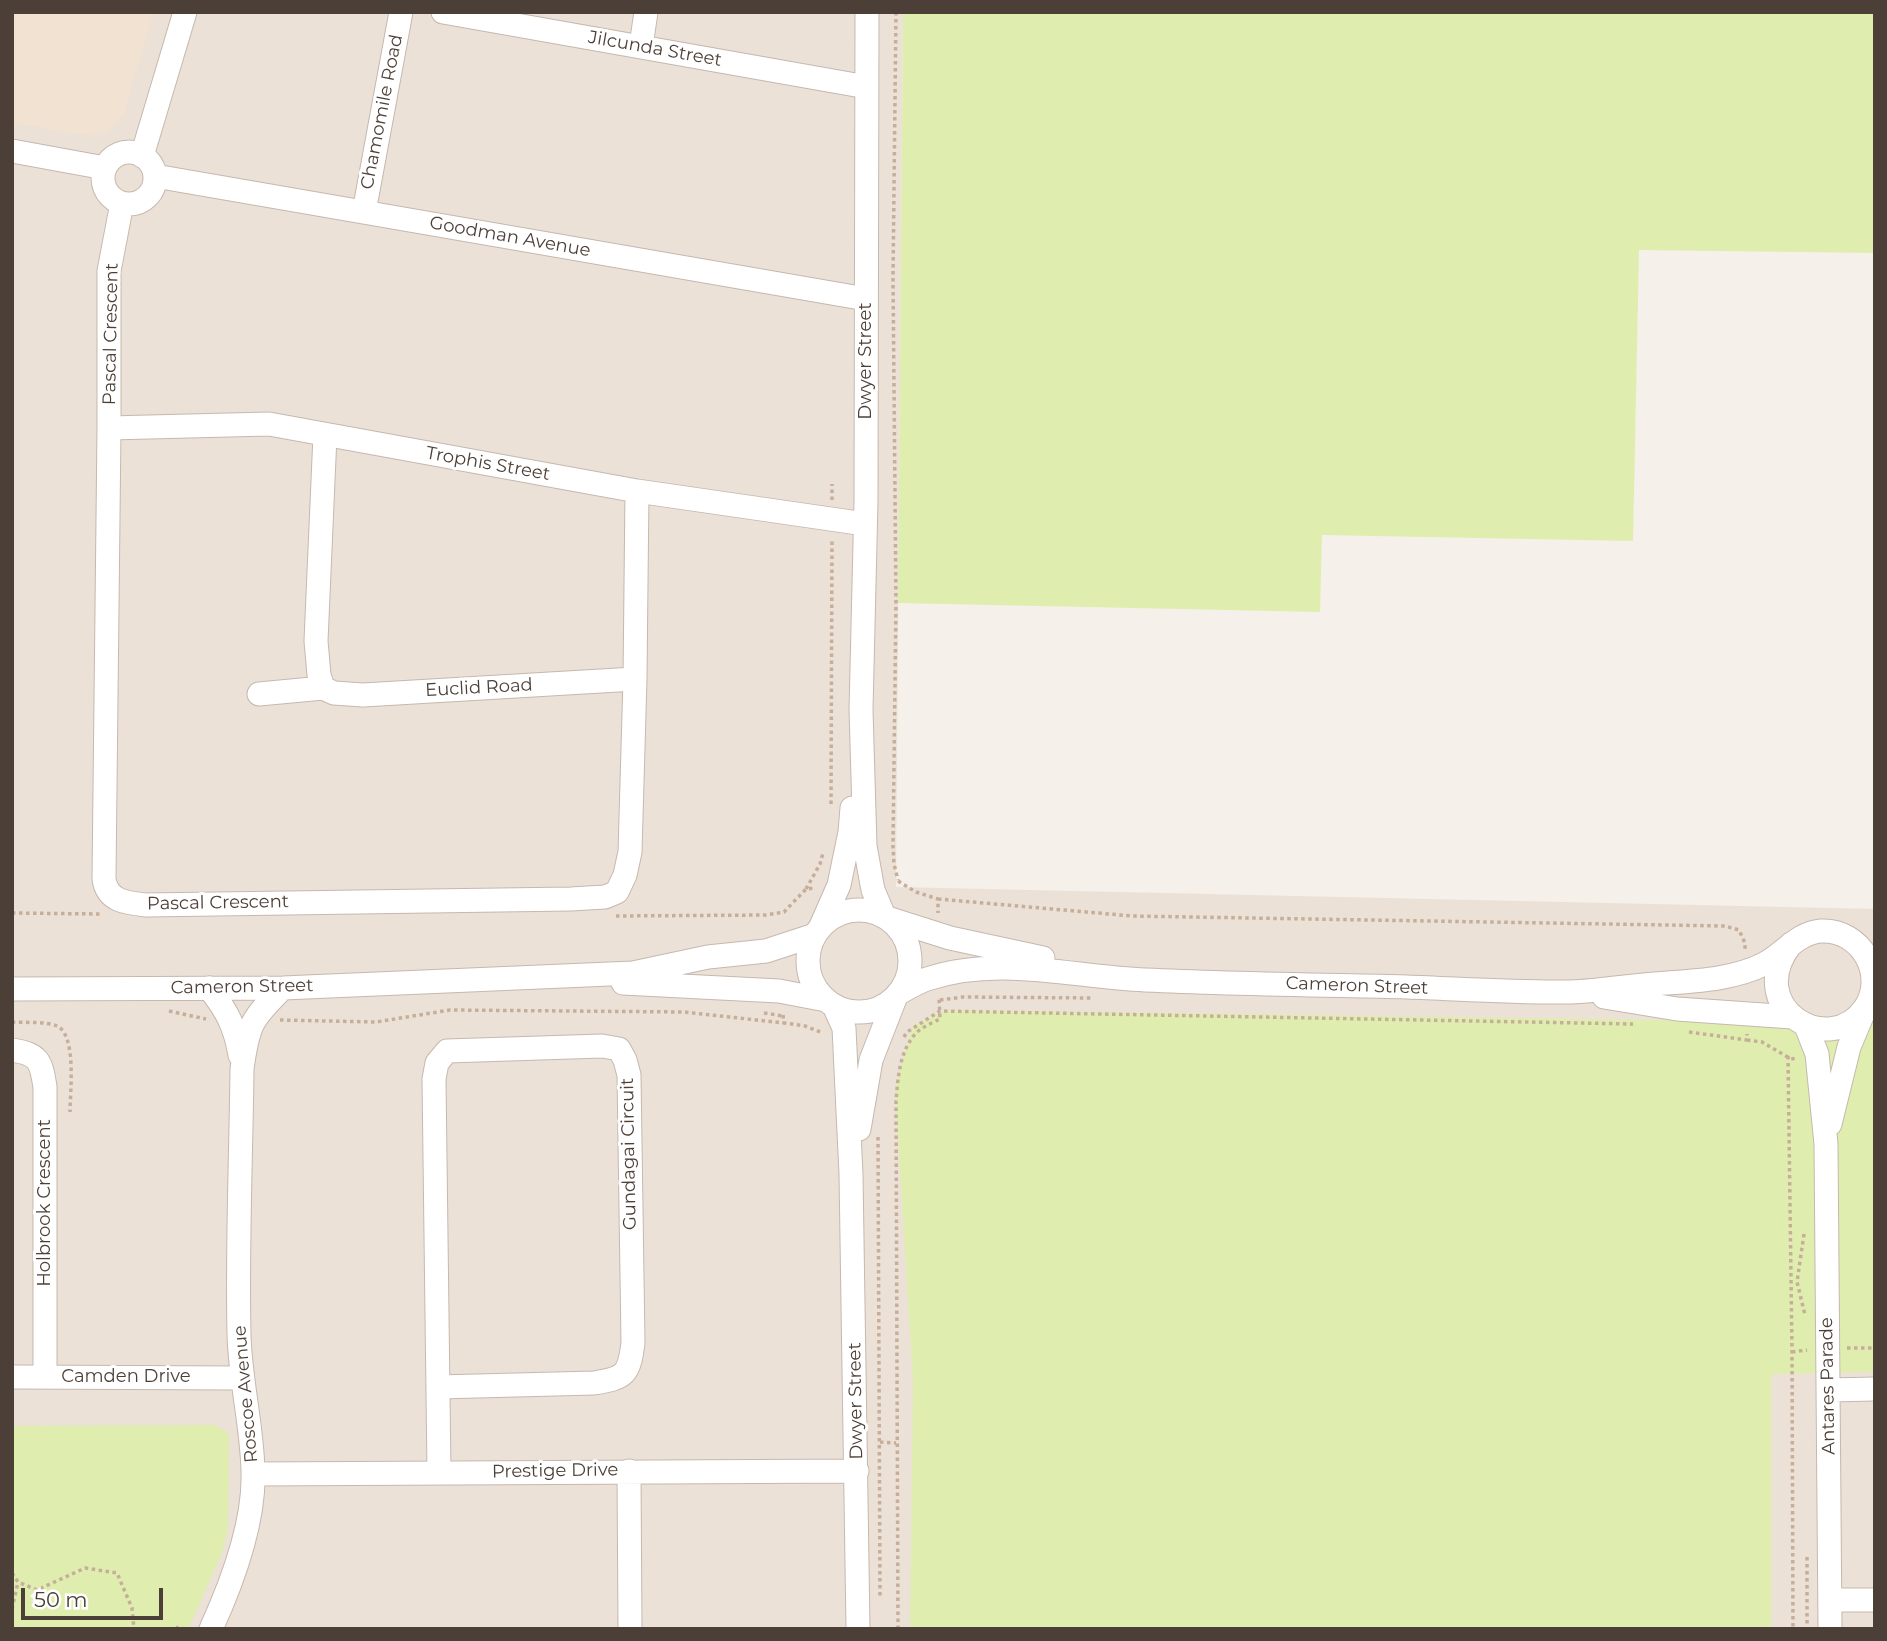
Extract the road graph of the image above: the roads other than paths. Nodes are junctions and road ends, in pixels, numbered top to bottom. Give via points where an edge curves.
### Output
1 (186, 12) edge
2 (401, 12) edge
3 (443, 12) edge
4 (646, 12) edge
5 (867, 12) edge
6 (641, 46) junction
7 (867, 87) junction
8 (12, 151) edge
9 (142, 156) junction
10 (105, 168) junction
11 (155, 176) junction
12 (122, 203) junction
13 (364, 212) junction
14 (866, 299) junction
15 (109, 428) junction
16 (325, 435) junction
17 (637, 491) junction
18 (865, 524) junction
19 (635, 679) junction
20 (323, 688) junction
21 (259, 694) dead end
22 (861, 710) junction
23 (886, 917) junction
24 (818, 931) junction
25 (1791, 944) junction
26 (472, 978) junction
27 (1142, 980) junction
28 (209, 988) junction
29 (283, 988) junction
30 (12, 989) edge
31 (1573, 992) junction
32 (898, 994) junction
33 (1869, 1000) junction
34 (830, 1003) junction
35 (1799, 1021) junction
36 (12, 1050) edge
37 (242, 1069) junction
38 (1826, 1144) junction
39 (851, 1174) junction
40 (45, 1376) junction
41 (12, 1377) edge
42 (241, 1378) junction
43 (438, 1387) junction
44 (1875, 1389) edge
45 (1829, 1390) junction
46 (629, 1471) junction
47 (857, 1471) junction
48 (439, 1472) junction
49 (253, 1474) junction
50 (1830, 1600) junction
51 (1875, 1600) edge
52 (211, 1629) edge
53 (630, 1629) edge
54 (858, 1629) edge
55 (1830, 1629) edge

1 - 9 street
2 - 13 street, Chamomile Road
3 - 6 street, Jilcunda Street
4 - 6 street
5 - 7 street, Dwyer Street
6 - 7 street, Jilcunda Street
7 - 14 street, Dwyer Street
8 - 10 street
9 - 10 street via 117,155
9 - 11 street
10 - 12 street via 104,185
11 - 12 street via 146,198
11 - 13 street, Goodman Avenue
12 - 15 street, Pascal Crescent via 108,271
13 - 14 street, Goodman Avenue
14 - 18 street, Dwyer Street
15 - 16 street, Trophis Street via 269,424
15 - 19 street, Pascal Crescent via 104,879 114,898 146,905 571,899 617,892 630,852
16 - 17 street, Trophis Street
16 - 20 street via 316,641
17 - 18 street, Trophis Street
17 - 19 street, Pascal Crescent
18 - 22 street, Dwyer Street
19 - 20 street, Euclid Road via 363,695
20 - 21 street, Euclid Road
22 - 23 street, Dwyer Street via 865,846 873,890
22 - 24 street, Dwyer Street via 850,832 839,885
23 - 24 street via 850,910 834,916
23 - 27 street, Cameron Street via 974,943
23 - 32 street via 898,928 910,953 908,974
24 - 26 street, Cameron Street via 766,951 708,957 633,973
24 - 34 street via 807,962 816,989
25 - 31 street, Cameron Street via 1764,964 1730,975
25 - 33 street via 1821,931 1851,939 1871,963 1874,979
25 - 35 street via 1781,957 1776,980 1782,1004
26 - 29 street, Cameron Street
26 - 34 street, Cameron Street via 779,991
27 - 31 street, Cameron Street
27 - 32 street, Cameron Street via 1016,968 976,969 926,979
28 - 29 street, Cameron Street
28 - 30 street, Cameron Street
28 - 37 street via 228,1013
29 - 37 street via 257,1013 247,1036
31 - 35 street, Cameron Street via 1677,1009
32 - 34 street via 886,1005 860,1012
32 - 39 street, Dwyer Street via 871,1060
33 - 35 street via 1853,1020 1838,1027 1822,1029
33 - 38 street, Antares Parade via 1849,1047
34 - 39 street, Dwyer Street via 844,1028
35 - 38 street, Antares Parade via 1817,1054
36 - 40 street, Holbrook Crescent via 30,1053 42,1065 45,1087
37 - 42 street, Roscoe Avenue
38 - 45 street, Antares Parade
39 - 47 street, Dwyer Street
40 - 41 street, Camden Drive
40 - 42 street, Camden Drive
42 - 49 street, Roscoe Avenue
43 - 43 street, Gundagai Circuit via 437,1063 447,1051 619,1049 629,1074 633,1343 626,1370 617,1379 594,1383
43 - 48 street, Gundagai Circuit
44 - 45 street
45 - 50 street, Antares Parade
46 - 47 street, Prestige Drive
46 - 48 street, Prestige Drive
46 - 53 street
47 - 54 street, Dwyer Street
48 - 49 street, Prestige Drive
49 - 52 street, Roscoe Avenue via 243,1545
50 - 51 street
50 - 55 street, Antares Parade

